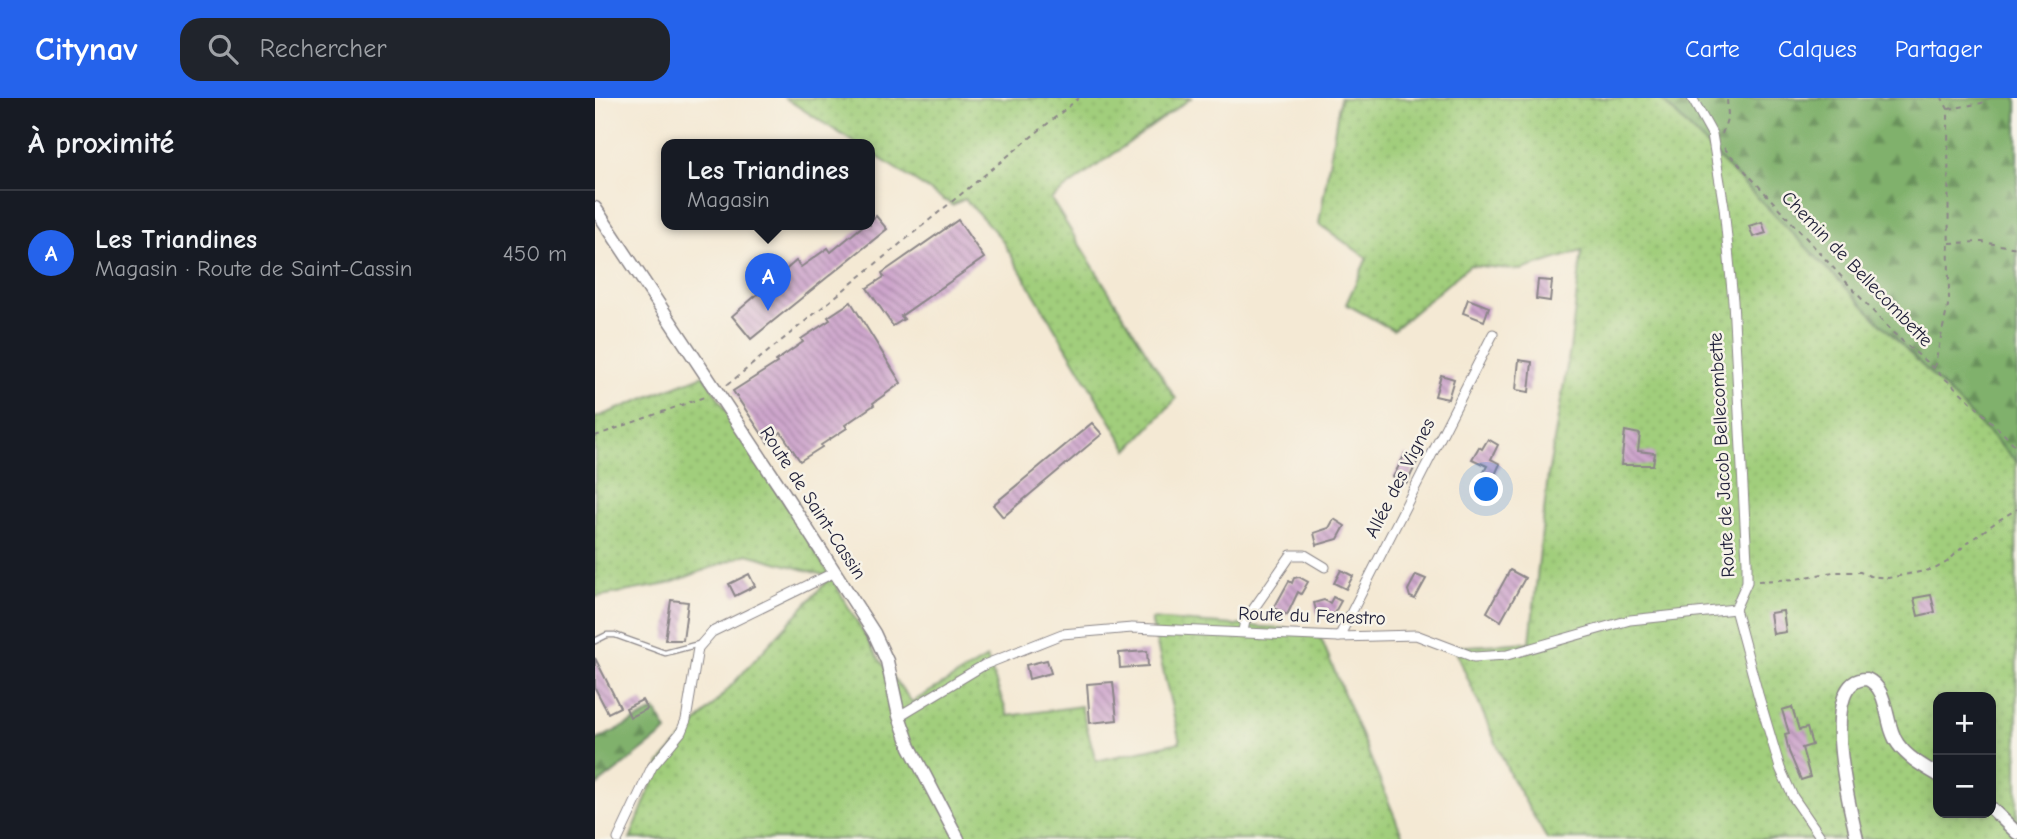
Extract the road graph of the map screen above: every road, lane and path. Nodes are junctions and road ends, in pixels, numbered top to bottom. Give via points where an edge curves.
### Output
1 (1079, 98) edge
2 (1692, 98) edge
3 (1727, 98) edge
4 (1942, 98) edge
5 (1989, 98) edge
6 (1948, 109) junction
7 (595, 208) edge
8 (1949, 243) junction
9 (2017, 248) edge
10 (1493, 334) dead end
11 (1934, 369) junction
12 (716, 393) junction
13 (595, 436) edge
14 (2017, 447) edge
15 (2017, 509) edge
16 (1325, 567) dead end
17 (835, 572) junction
18 (1747, 582) junction
19 (1735, 609) junction
20 (1243, 631) junction
21 (1339, 637) junction
22 (595, 641) edge
23 (703, 642) junction
24 (899, 716) junction
25 (1933, 772) edge
26 (1996, 813) edge
27 (2017, 833) edge
28 (618, 839) edge
29 (958, 839) edge
30 (1822, 839) edge
31 (1857, 839) edge

1 - 12 path
2 - 18 street, Route de Jacob Bellecombette via 1712,134 1724,207
3 - 11 path, Chemin de Bellecombette via 1728,116 1720,142 1891,331
4 - 6 path
5 - 6 path
6 - 8 path
7 - 12 street, Route de Saint-Cassin
8 - 9 path
8 - 11 path via 1949,301
10 - 21 street, Allée des Vignes
11 - 14 path, Chemin de Bellecombette
12 - 13 path
12 - 17 street, Route de Saint-Cassin
15 - 18 path via 1935,569 1888,578 1833,572
16 - 20 street via 1305,555 1291,555 1245,621
17 - 23 street via 712,632
17 - 24 street, Route de Saint-Cassin via 881,647
18 - 19 street, Route de Jacob Bellecombette
19 - 21 street, Route du Fenestro via 1630,620 1507,655 1474,657 1416,635
19 - 30 street via 1780,768 1793,797
20 - 21 street, Route du Fenestro
20 - 24 street, Route du Fenestro via 1132,628 1062,634 984,665
22 - 23 lane via 615,635 665,653
23 - 28 street via 681,732 652,767
24 - 29 street, Route de Saint-Cassin
25 - 31 street via 1899,746 1877,686 1867,679 1851,685 1839,740
26 - 27 street

